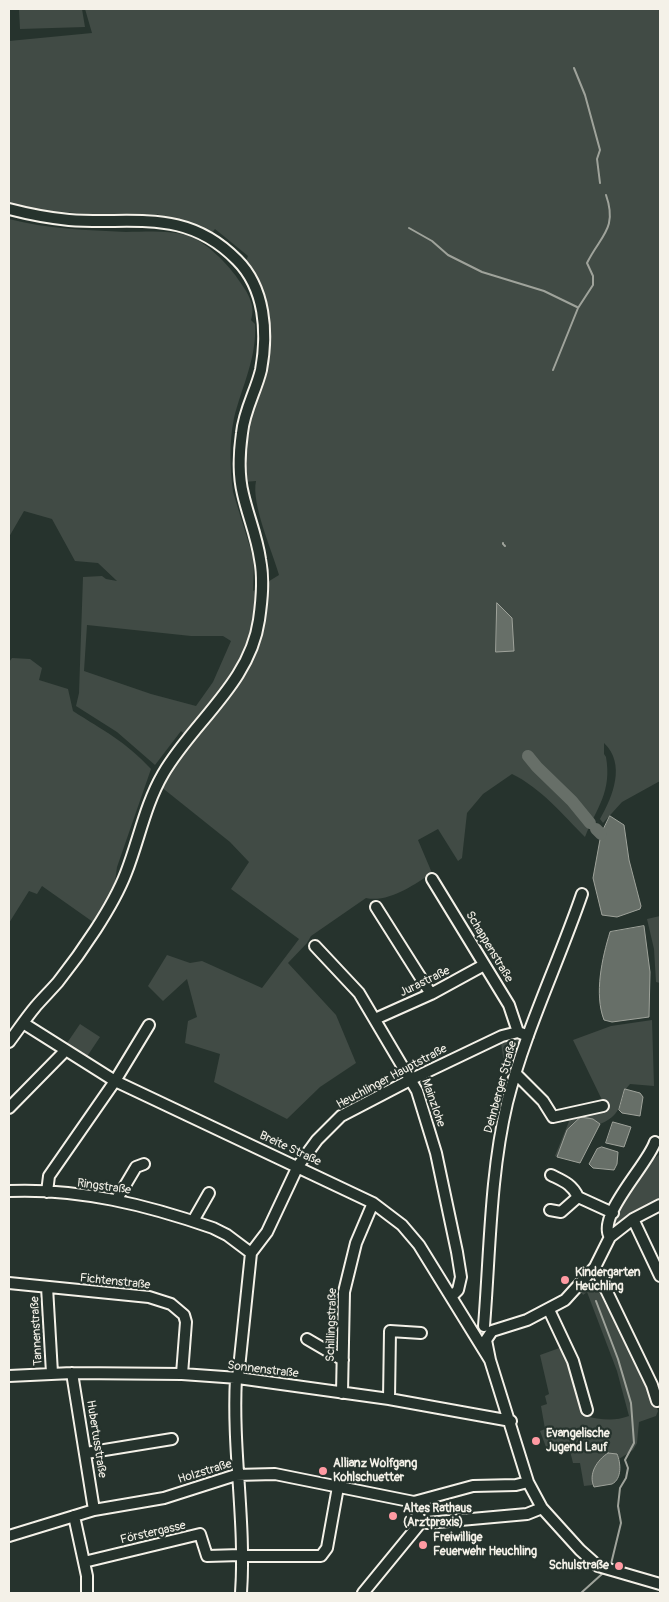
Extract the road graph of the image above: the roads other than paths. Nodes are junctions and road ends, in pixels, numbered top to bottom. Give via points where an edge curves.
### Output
1 (9, 209) edge
2 (432, 879) dead end
3 (582, 894) dead end
4 (376, 907) dead end
5 (314, 946) dead end
6 (484, 965) junction
7 (431, 994) junction
8 (375, 1019) junction
9 (23, 1023) junction
10 (148, 1025) dead end
11 (518, 1032) junction
12 (528, 1036) junction
13 (9, 1042) edge
14 (65, 1051) junction
15 (516, 1074) junction
16 (412, 1079) junction
17 (115, 1081) junction
18 (603, 1106) dead end
19 (9, 1108) edge
20 (655, 1142) dead end
21 (144, 1164) dead end
22 (298, 1166) junction
23 (551, 1175) dead end
24 (9, 1191) edge
25 (46, 1192) junction
26 (210, 1193) dead end
27 (578, 1197) junction
28 (118, 1199) junction
29 (374, 1203) junction
30 (660, 1205) edge
31 (550, 1210) dead end
32 (613, 1213) junction
33 (633, 1219) junction
34 (193, 1221) junction
35 (610, 1237) junction
36 (251, 1253) junction
37 (595, 1267) junction
38 (660, 1276) edge
39 (9, 1283) edge
40 (47, 1287) junction
41 (452, 1296) junction
42 (549, 1310) junction
43 (488, 1328) junction
44 (473, 1331) junction
45 (421, 1333) dead end
46 (307, 1339) dead end
47 (343, 1360) junction
48 (490, 1360) junction
49 (52, 1373) junction
50 (72, 1373) junction
51 (182, 1374) junction
52 (9, 1376) edge
53 (237, 1378) junction
54 (342, 1393) junction
55 (388, 1399) junction
56 (657, 1401) dead end
57 (587, 1410) dead end
58 (511, 1421) junction
59 (172, 1440) dead end
60 (86, 1453) junction
61 (236, 1475) junction
62 (528, 1482) junction
63 (338, 1487) junction
64 (414, 1502) junction
65 (542, 1508) junction
66 (94, 1510) junction
67 (74, 1516) junction
68 (422, 1521) junction
69 (9, 1536) edge
70 (241, 1555) junction
71 (84, 1562) junction
72 (660, 1584) edge
73 (88, 1593) edge
74 (241, 1593) edge
75 (362, 1593) edge

1 - 9 street via 70,220 175,223 197,232 238,261 261,302 265,331 260,370 243,423 238,462 242,494 263,583 255,636 235,679 172,758 161,777 126,873 95,928 57,983
2 - 6 street, Schappenstraße
3 - 12 street, Dehnberger Straße
4 - 7 street
5 - 8 street, Mainzlohe via 359,993
6 - 7 street, Jurastraße
6 - 11 street, Schappenstraße via 509,1004
7 - 8 street, Jurastraße
8 - 16 street, Mainzlohe
9 - 13 street
9 - 14 street, Breite Straße
10 - 17 street
11 - 12 street
11 - 16 street, Heuchlinger Hauptstraße via 502,1036
12 - 15 street, Dehnberger Straße
14 - 17 street, Breite Straße
14 - 19 street
15 - 18 street via 543,1100 554,1117
15 - 43 street, Dehnberger Straße via 498,1148
16 - 22 street, Heuchlinger Hauptstraße via 341,1116 317,1140
16 - 41 street, Mainzlohe via 436,1153 457,1252 461,1277 458,1290
17 - 22 street, Breite Straße
17 - 25 street via 49,1176
20 - 32 street via 653,1151 625,1188
21 - 28 street via 136,1167
22 - 29 street, Breite Straße
22 - 36 street, Heuchlinger Hauptstraße via 270,1228
23 - 27 street via 568,1183
24 - 25 street, Ringstraße
25 - 28 street, Ringstraße
26 - 34 street
27 - 31 street via 561,1212
27 - 32 street
28 - 34 street, Ringstraße
29 - 41 street, Breite Straße via 402,1225
29 - 47 street, Schillingstraße via 356,1243 344,1292
30 - 33 street
32 - 35 street via 608,1226
33 - 35 street
33 - 38 street
34 - 36 street, Ringstraße via 221,1231
35 - 37 street
36 - 53 street
37 - 42 street via 573,1293
37 - 56 street
39 - 40 street, Fichtenstraße
40 - 49 street, Tannenstraße
40 - 51 street, Fichtenstraße via 134,1295 171,1304 184,1315 186,1322
41 - 44 street, Breite Straße
42 - 43 street via 527,1320
42 - 57 street via 573,1361
43 - 44 street
43 - 48 street, Dehnberger Straße via 486,1340
44 - 48 street, Breite Straße
45 - 55 street via 390,1331
46 - 47 street
47 - 54 street, Schillingstraße
48 - 58 street
49 - 50 street, Sonnenstraße
49 - 52 street, Sonnenstraße
50 - 51 street, Sonnenstraße
50 - 60 street, Hubertusstraße
51 - 53 street, Sonnenstraße
53 - 54 street, Sonnenstraße
53 - 61 street
54 - 55 street, Sonnenstraße
55 - 58 street, Sonnenstraße
58 - 62 street
59 - 60 street
60 - 66 street, Hubertusstraße
61 - 63 street, Holzstraße via 275,1474
61 - 66 street, Holzstraße via 164,1498
61 - 70 street
62 - 64 street, Holzstraße via 473,1486
62 - 65 street
63 - 64 street, Holzstraße
63 - 70 street, Förstergasse via 327,1548 321,1556
64 - 68 street via 417,1516
65 - 68 street via 527,1514
65 - 72 street via 598,1566
66 - 67 street, Holzstraße
67 - 69 street, Holzstraße
67 - 71 street
68 - 75 street
70 - 71 street, Förstergasse via 207,1556 200,1534
70 - 74 street
71 - 73 street

